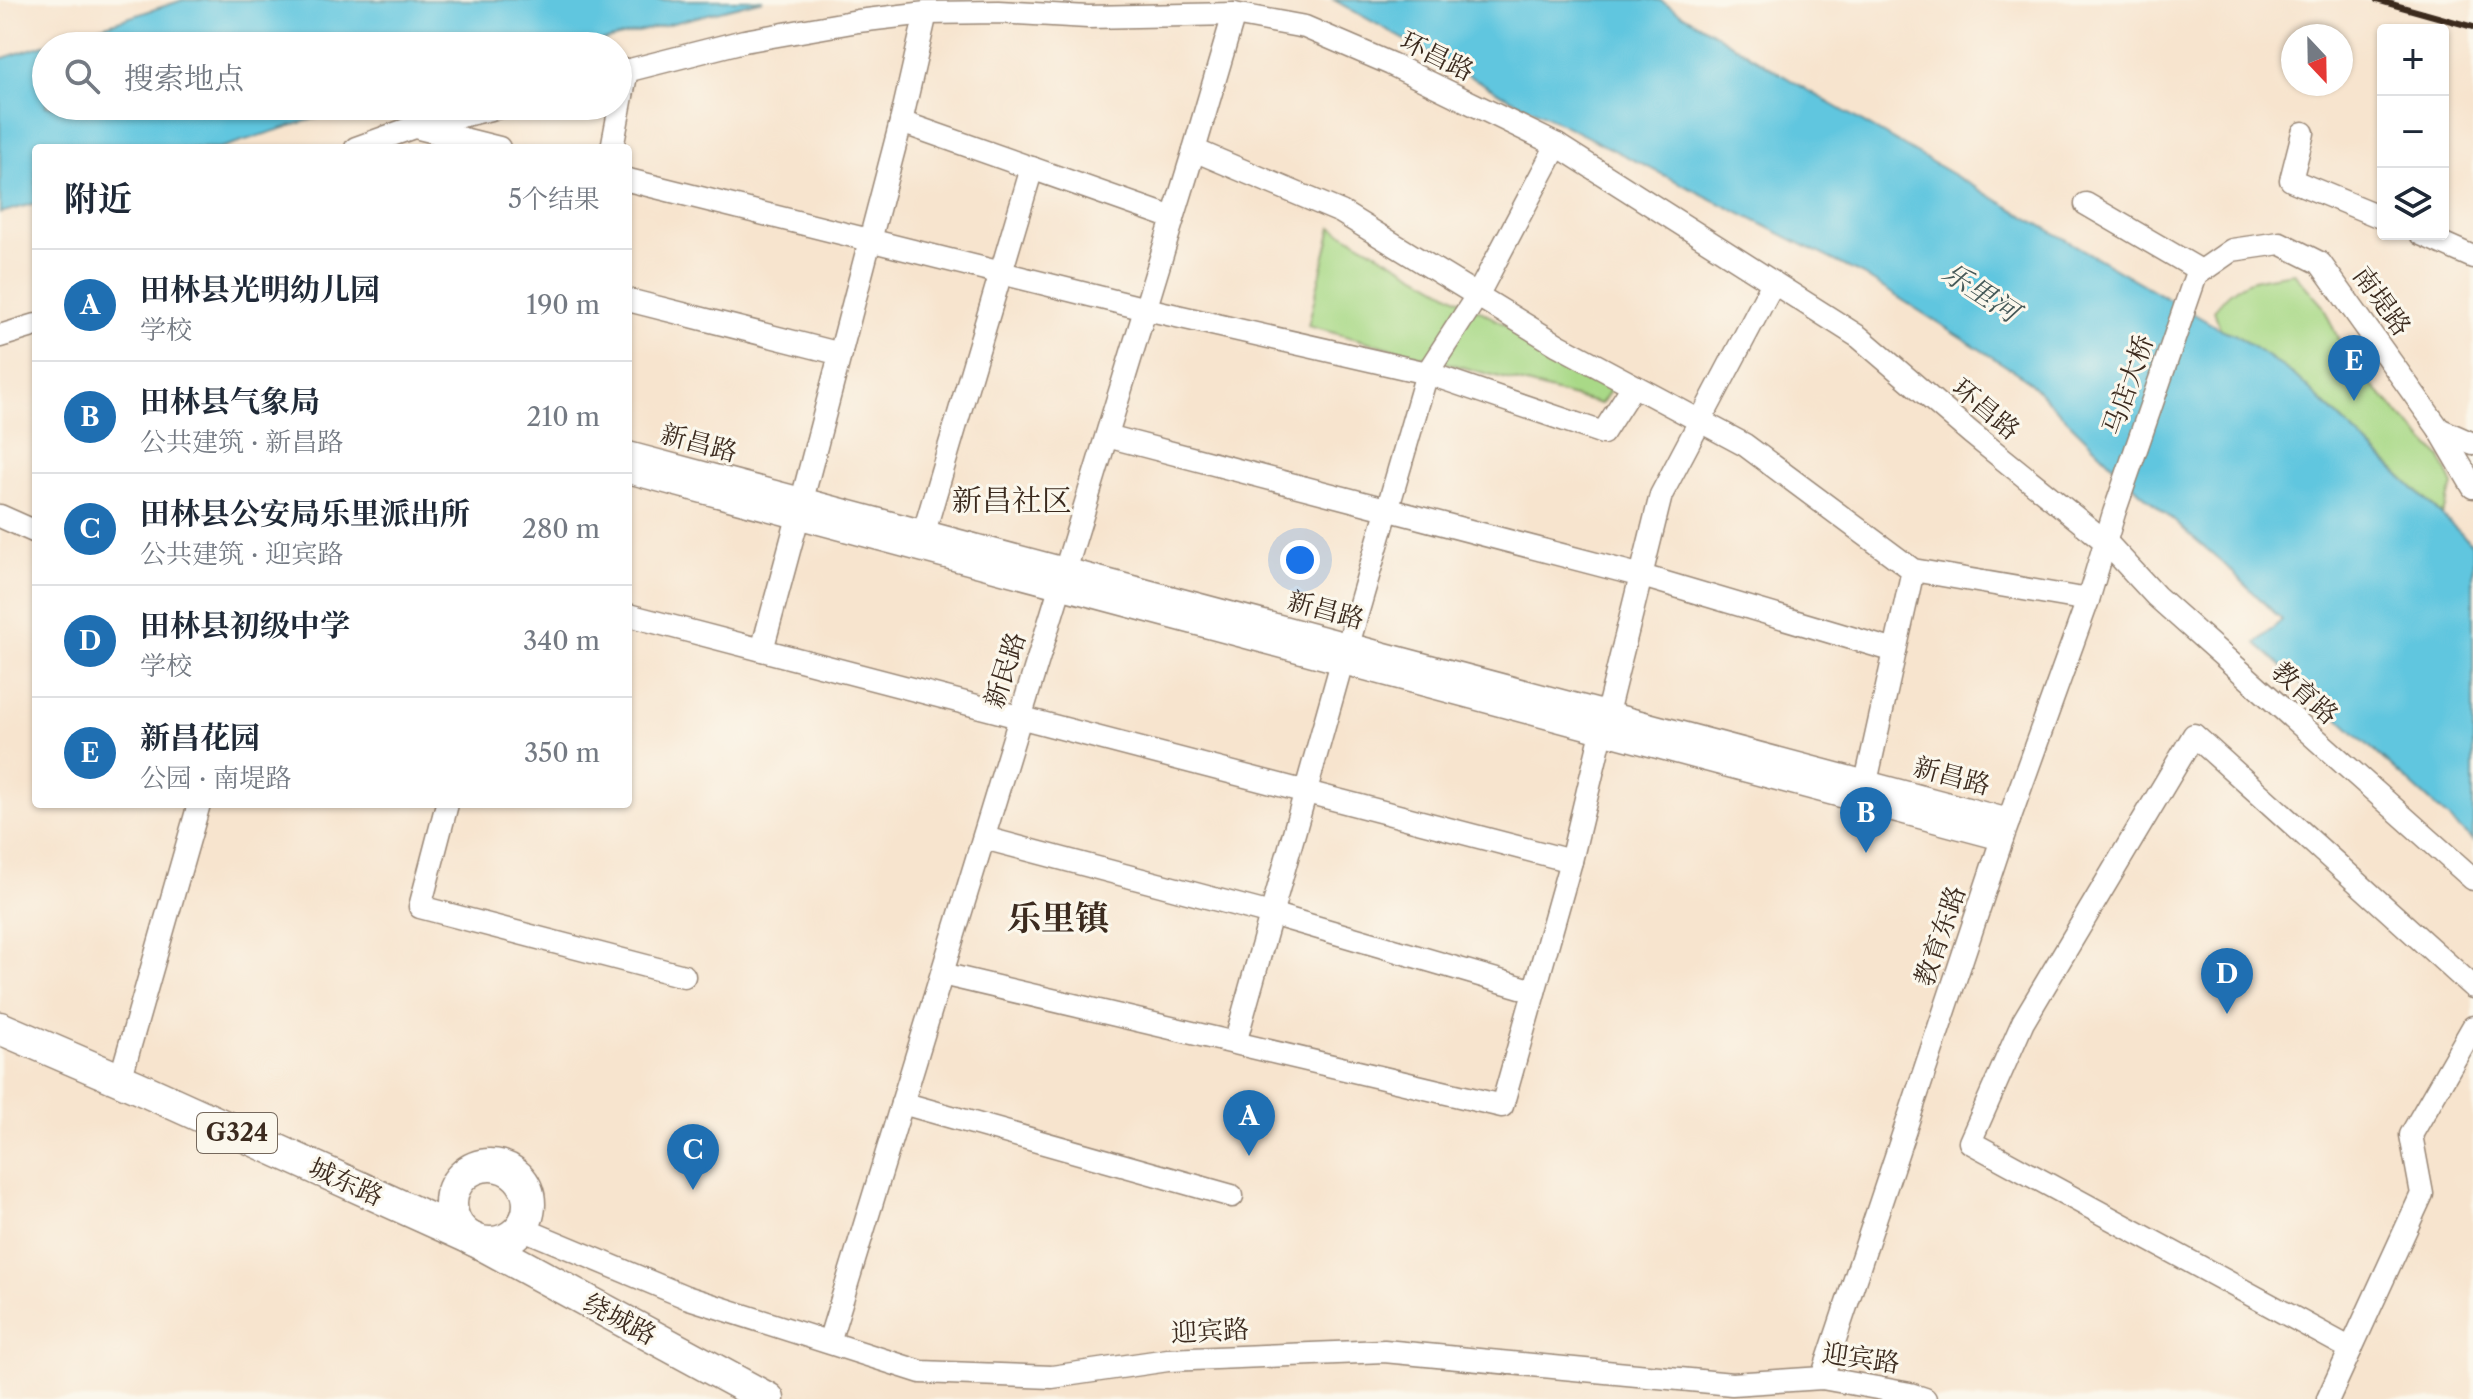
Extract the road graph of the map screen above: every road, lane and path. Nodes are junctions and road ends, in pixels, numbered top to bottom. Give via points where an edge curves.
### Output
1 (926, 13) junction
2 (1234, 14) junction
3 (632, 69) edge
4 (444, 120) edge
5 (616, 120) edge
6 (901, 122) junction
7 (414, 127) junction
8 (2303, 133) dead end
9 (367, 144) edge
10 (483, 144) edge
11 (613, 144) edge
12 (1557, 145) junction
13 (1194, 150) junction
14 (1032, 168) junction
15 (632, 181) edge
16 (2086, 204) dead end
17 (2377, 216) edge
18 (1173, 218) junction
19 (2435, 240) edge
20 (870, 241) junction
21 (2473, 257) edge
22 (999, 273) junction
23 (2198, 273) junction
24 (1773, 283) junction
25 (1477, 296) junction
26 (632, 301) edge
27 (1146, 309) junction
28 (32, 326) edge
29 (0, 336) edge
30 (841, 354) junction
31 (1427, 373) junction
32 (1633, 386) junction
33 (1699, 421) junction
34 (2439, 429) junction
35 (1107, 436) junction
36 (2473, 444) edge
37 (632, 454) edge
38 (632, 473) edge
39 (2473, 487) edge
40 (1387, 507) junction
41 (800, 508) junction
42 (2114, 513) joint
43 (0, 516) edge
44 (32, 530) edge
45 (924, 532) junction
46 (2107, 543) junction
47 (1913, 570) junction
48 (1642, 576) junction
49 (1064, 579) junction
50 (2088, 600) junction
51 (632, 616) edge
52 (762, 650) junction
53 (1895, 651) junction
54 (1345, 654) junction
55 (1020, 717) junction
56 (1604, 722) junction
57 (1866, 782) junction
58 (1305, 792) junction
59 (198, 808) edge
60 (446, 808) edge
61 (2006, 829) junction
62 (984, 838) junction
63 (1571, 861) junction
64 (2473, 879) edge
65 (1271, 914) junction
66 (942, 974) junction
67 (684, 976) dead end
68 (2473, 987) edge
69 (1534, 991) junction
70 (2473, 1027) edge
71 (0, 1028) edge
72 (1235, 1043) junction
73 (120, 1080) junction
74 (902, 1103) junction
75 (1232, 1196) dead end
76 (521, 1228) junction
77 (473, 1239) junction
78 (829, 1342) junction
79 (2351, 1349) junction
80 (1822, 1378) junction
81 (768, 1399) edge
82 (1925, 1399) edge
83 (2328, 1399) edge

1 - 2 street, 环昌路
1 - 3 street, 环昌路 via 744,41
1 - 6 street
2 - 12 street, 环昌路 via 1305,27
2 - 13 street, 新民路
4 - 7 street
5 - 11 street
6 - 14 street
6 - 20 street
7 - 9 street
7 - 10 street
8 - 17 street via 2291,180
12 - 24 street, 环昌路
12 - 25 street
13 - 18 street, 新民路
13 - 25 street via 1341,212
14 - 18 street
14 - 22 street
15 - 20 street
16 - 23 street
18 - 27 street, 新民路
19 - 21 street
20 - 22 street
20 - 30 street
22 - 27 street
22 - 45 street
23 - 34 street, 南堤路 via 2232,250 2280,243 2320,263
23 - 42 street, 马店大桥
24 - 33 street
24 - 46 street, 环昌路 via 1859,337
25 - 31 street
25 - 32 street
26 - 30 street
27 - 31 street
27 - 35 street, 新民路
28 - 29 street
30 - 41 street
31 - 32 street via 1603,433
31 - 40 street
32 - 33 street
33 - 47 street via 1745,445
33 - 48 street via 1661,495
34 - 36 street
34 - 39 street, 南堤路
35 - 40 street
35 - 49 street, 新民路
37 - 41 street, 新昌路
38 - 41 street, 新昌路
40 - 48 street
40 - 54 street
41 - 45 street, 新昌路
41 - 49 street, 新昌路
41 - 52 street
42 - 46 street, 教育东路
43 - 44 street
45 - 49 street, 新昌路
46 - 50 street, 教育东路
46 - 64 street, 教育路 via 2156,596
47 - 50 street
47 - 53 street
48 - 53 street
48 - 56 street
49 - 54 street, 新昌路
49 - 55 street, 新民路
50 - 61 street, 教育东路
51 - 52 street
52 - 55 street
53 - 57 street
54 - 56 street, 新昌路
54 - 58 street
55 - 58 street
55 - 62 street, 新民路
56 - 57 street, 新昌路
56 - 61 street, 新昌路
56 - 63 street
57 - 61 street, 新昌路
58 - 63 street
58 - 65 street
59 - 73 street
60 - 67 street via 420,907
61 - 80 street, 教育东路
62 - 65 street
62 - 66 street, 新民路
63 - 69 street
65 - 69 street
65 - 72 street
66 - 72 street
66 - 74 street, 新民路
68 - 79 street via 2194,735 2023,1022 1970,1142
69 - 72 street via 1502,1106
70 - 79 street via 2411,1135 2422,1194
71 - 73 highway, 城东路 / G324
73 - 77 highway, 城东路 / G324
74 - 75 street
74 - 78 street, 新民路
76 - 77 highway, G324 via 499,1242
76 - 77 highway, G324 via 529,1205 522,1182 503,1167 478,1167 458,1183 451,1208 462,1232
76 - 78 street, 迎宾路 via 686,1297
77 - 81 highway, 绕城路 / G324
78 - 80 street, 迎宾路 via 921,1372 1052,1377 1168,1360 1384,1351 1732,1384
79 - 83 street
80 - 82 street, 迎宾路

